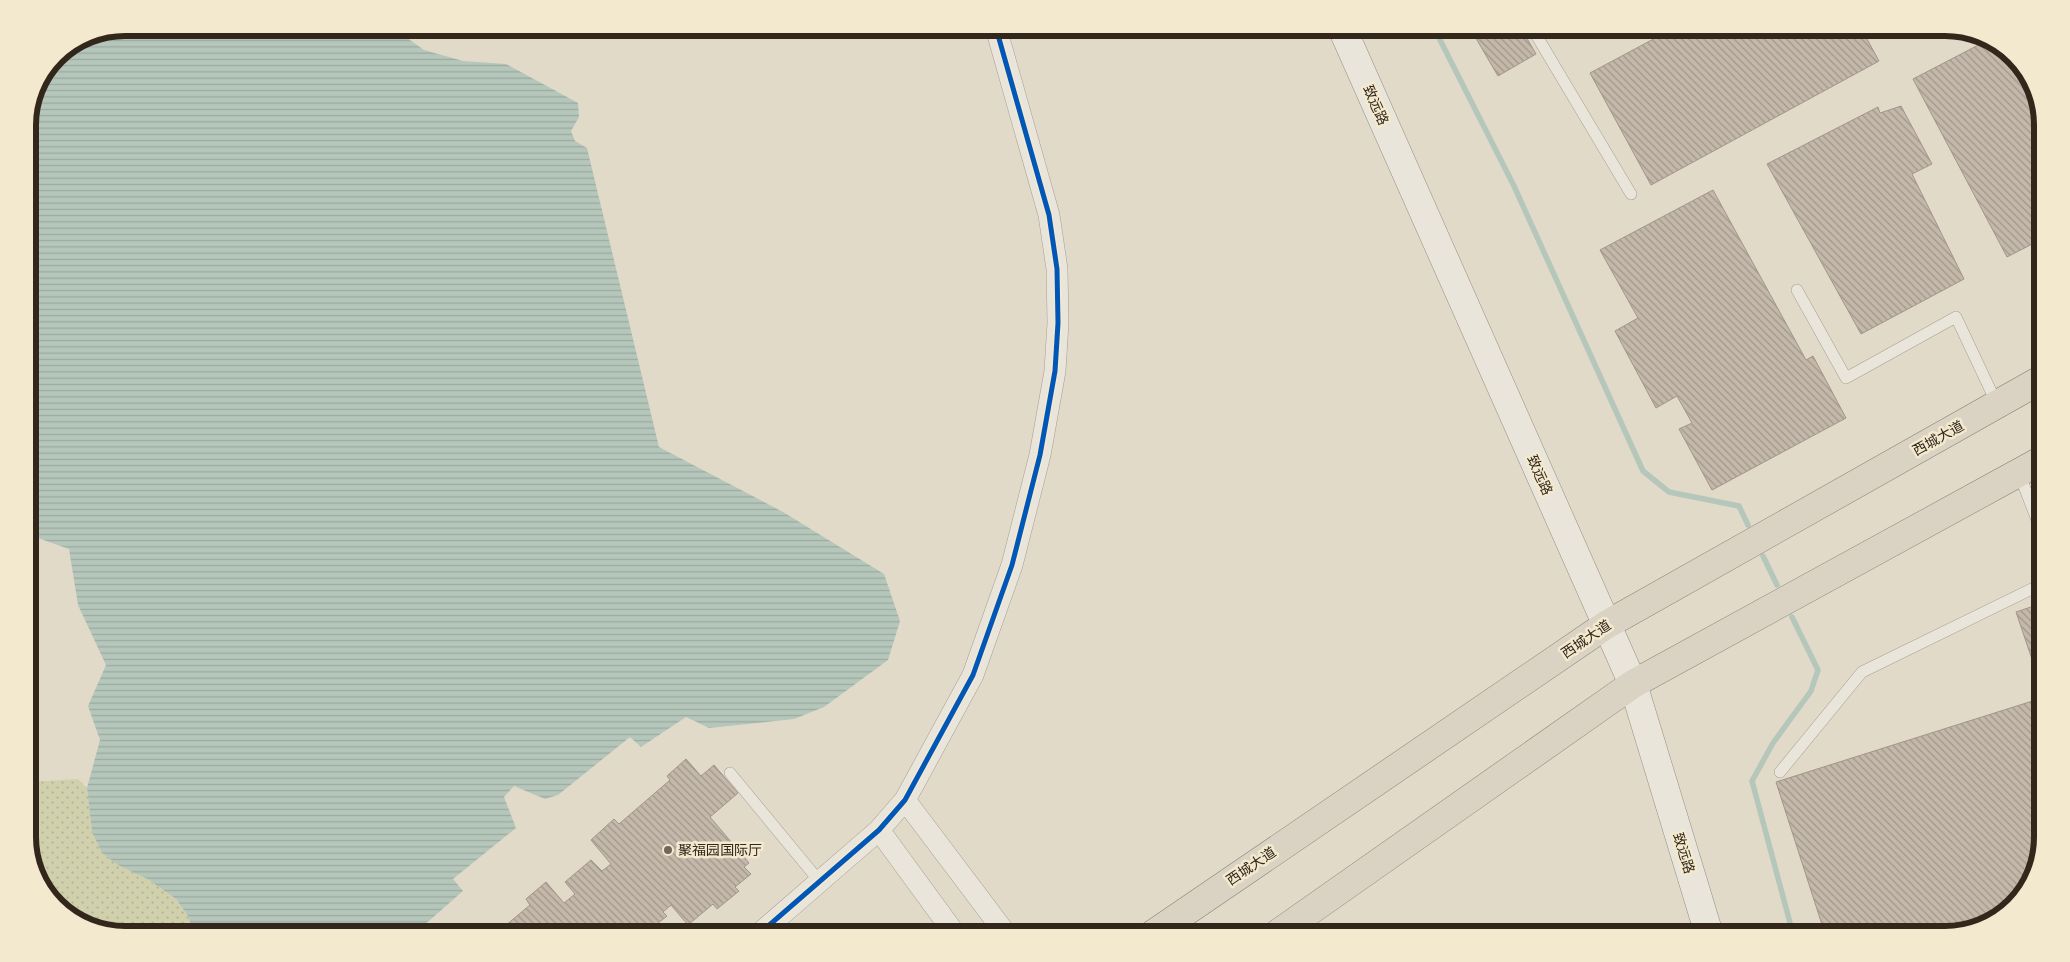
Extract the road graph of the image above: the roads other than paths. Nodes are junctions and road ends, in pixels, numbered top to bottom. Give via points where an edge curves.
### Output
1 (998, 36) edge
2 (1346, 36) edge
3 (1537, 36) edge
4 (1631, 194) dead end
5 (1798, 290) dead end
6 (2034, 383) edge
7 (1997, 404) junction
8 (2031, 467) edge
9 (2034, 485) edge
10 (2034, 588) edge
11 (1606, 625) junction
12 (1633, 684) junction
13 (1780, 772) dead end
14 (730, 773) dead end
15 (906, 800) junction
16 (879, 830) junction
17 (820, 882) junction
18 (768, 926) edge
19 (949, 926) edge
20 (1000, 926) edge
21 (1164, 926) edge
22 (1288, 926) edge
23 (1707, 926) edge

1 - 15 street via 1050,215 1057,269 1055,371 1040,455 1012,565 973,675
2 - 11 main road, 致远路
3 - 4 lane
5 - 7 lane via 1846,378 1956,318
6 - 7 highway, 西城大道
7 - 11 highway, 西城大道
8 - 9 lane
8 - 12 highway
10 - 13 lane via 1862,672
11 - 12 main road, 致远路
11 - 21 highway, 西城大道
12 - 22 highway
12 - 23 main road, 致远路
14 - 17 lane
15 - 16 street
15 - 20 street
16 - 17 street
16 - 19 street
17 - 18 street

